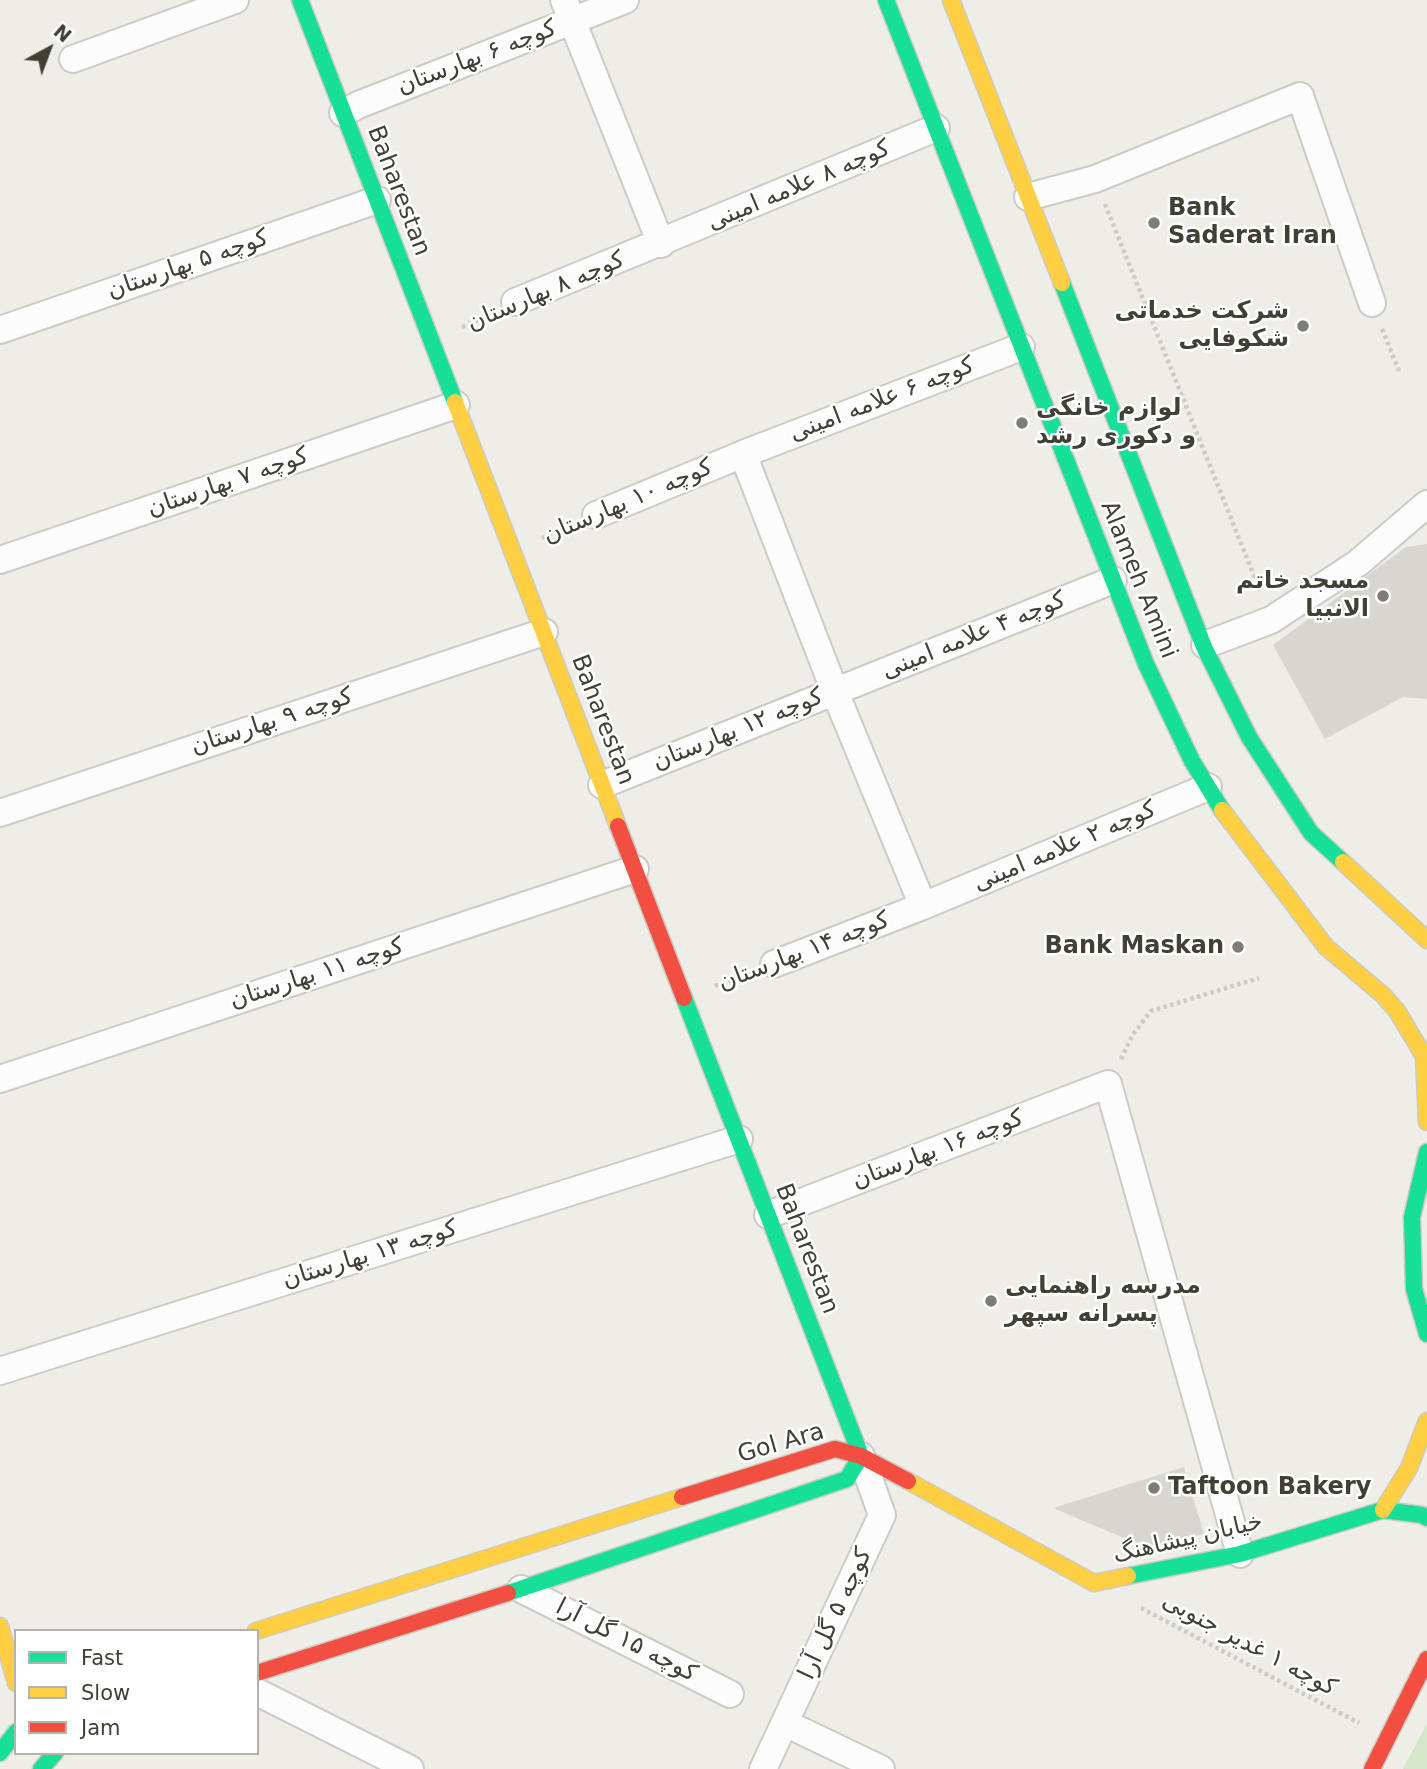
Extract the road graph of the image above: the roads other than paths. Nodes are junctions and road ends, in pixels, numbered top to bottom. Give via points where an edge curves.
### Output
1 (235, 0) edge
2 (300, 0) edge
3 (625, 0) edge
4 (886, 0) edge
5 (951, 0) edge
6 (568, 10) edge
7 (73, 59) dead end
8 (343, 113) junction
9 (936, 128) junction
10 (1028, 197) junction
11 (377, 200) junction
12 (661, 244) junction
13 (516, 302) road end
14 (1372, 303) road end
15 (0, 330) edge
16 (1021, 346) junction
17 (456, 405) junction
18 (743, 454) junction
19 (1427, 504) edge
20 (596, 516) road end
21 (0, 560) edge
22 (1113, 580) junction
23 (544, 632) junction
24 (1205, 645) junction
25 (835, 692) junction
26 (602, 785) junction
27 (1208, 787) junction
28 (0, 813) edge
29 (635, 869) junction
30 (923, 906) junction
31 (1427, 940) edge
32 (774, 964) road end
33 (1383, 995) junction
34 (1410, 1006) dead end
35 (0, 1079) edge
36 (1427, 1122) edge
37 (739, 1139) junction
38 (1427, 1152) edge
39 (768, 1215) junction
40 (1427, 1334) edge
41 (0, 1371) edge
42 (1427, 1421) edge
43 (861, 1456) junction
44 (1383, 1510) junction
45 (1427, 1518) edge
46 (1240, 1553) junction
47 (521, 1588) junction
48 (0, 1626) edge
49 (259, 1630) edge
50 (1427, 1658) edge
51 (259, 1672) edge
52 (14, 1676) edge
53 (259, 1693) edge
54 (730, 1694) dead end
55 (785, 1723) junction
56 (14, 1735) edge
57 (0, 1753) edge
58 (53, 1755) edge
59 (41, 1769) edge
60 (410, 1769) edge
61 (763, 1769) edge
62 (881, 1769) edge
63 (1372, 1769) edge

1 - 7 street
2 - 8 street, Baharestan
3 - 6 street, کوچه ۶ بهارستان
4 - 9 street, Alameh Amini
5 - 10 street, Alameh Amini
6 - 8 street, کوچه ۶ بهارستان
6 - 12 street
8 - 11 street, Baharestan
9 - 12 street, کوچه ۸ علامه امینی
9 - 16 street, Alameh Amini
10 - 14 street via 1095,179 1300,96
10 - 24 street, Alameh Amini
11 - 15 street, کوچه ۵ بهارستان
11 - 17 street, Baharestan
12 - 13 street, کوچه ۸ بهارستان
16 - 18 street, کوچه ۶ علامه امینی
16 - 22 street, Alameh Amini
17 - 21 street, کوچه ۷ بهارستان
17 - 23 street, Baharestan
18 - 20 street, کوچه ۱۰ بهارستان
18 - 25 street
19 - 24 street via 1358,563 1271,620
22 - 25 street, کوچه ۴ علامه امینی
22 - 27 street, Alameh Amini via 1146,664
23 - 26 street, Baharestan
23 - 28 street, کوچه ۹ بهارستان
24 - 31 street, Alameh Amini via 1249,737 1311,833
25 - 26 street, کوچه ۱۲ بهارستان
25 - 30 street
26 - 29 street, Baharestan
27 - 30 street, کوچه ۲ علامه امینی
27 - 33 street, Alameh Amini via 1326,947
29 - 35 street, کوچه ۱۱ بهارستان
29 - 37 street, Baharestan
30 - 32 street, کوچه ۱۴ بهارستان
33 - 34 street
33 - 36 street, Alameh Amini via 1424,1056
37 - 39 street, Baharestan
37 - 41 street, کوچه ۱۳ بهارستان
38 - 40 street via 1412,1217 1414,1289
39 - 43 street, Baharestan
39 - 46 street, کوچه ۱۶ بهارستان via 1108,1084
42 - 44 street via 1409,1468
43 - 46 street, خیابان پیشاهنگ via 1094,1583
43 - 47 street, Gol Ara via 847,1479
43 - 49 street, Gol Ara via 835,1449
43 - 55 street, کوچه ۵ گل آرا via 882,1515
44 - 45 street, خیابان پیشاهنگ
44 - 46 street, خیابان پیشاهنگ
47 - 51 street, Gol Ara
47 - 54 street, کوچه ۱۵ گل آرا
48 - 52 street
50 - 63 street
53 - 60 street
55 - 61 street, کوچه ۵ گل آرا
55 - 62 street
56 - 57 street
58 - 59 street

